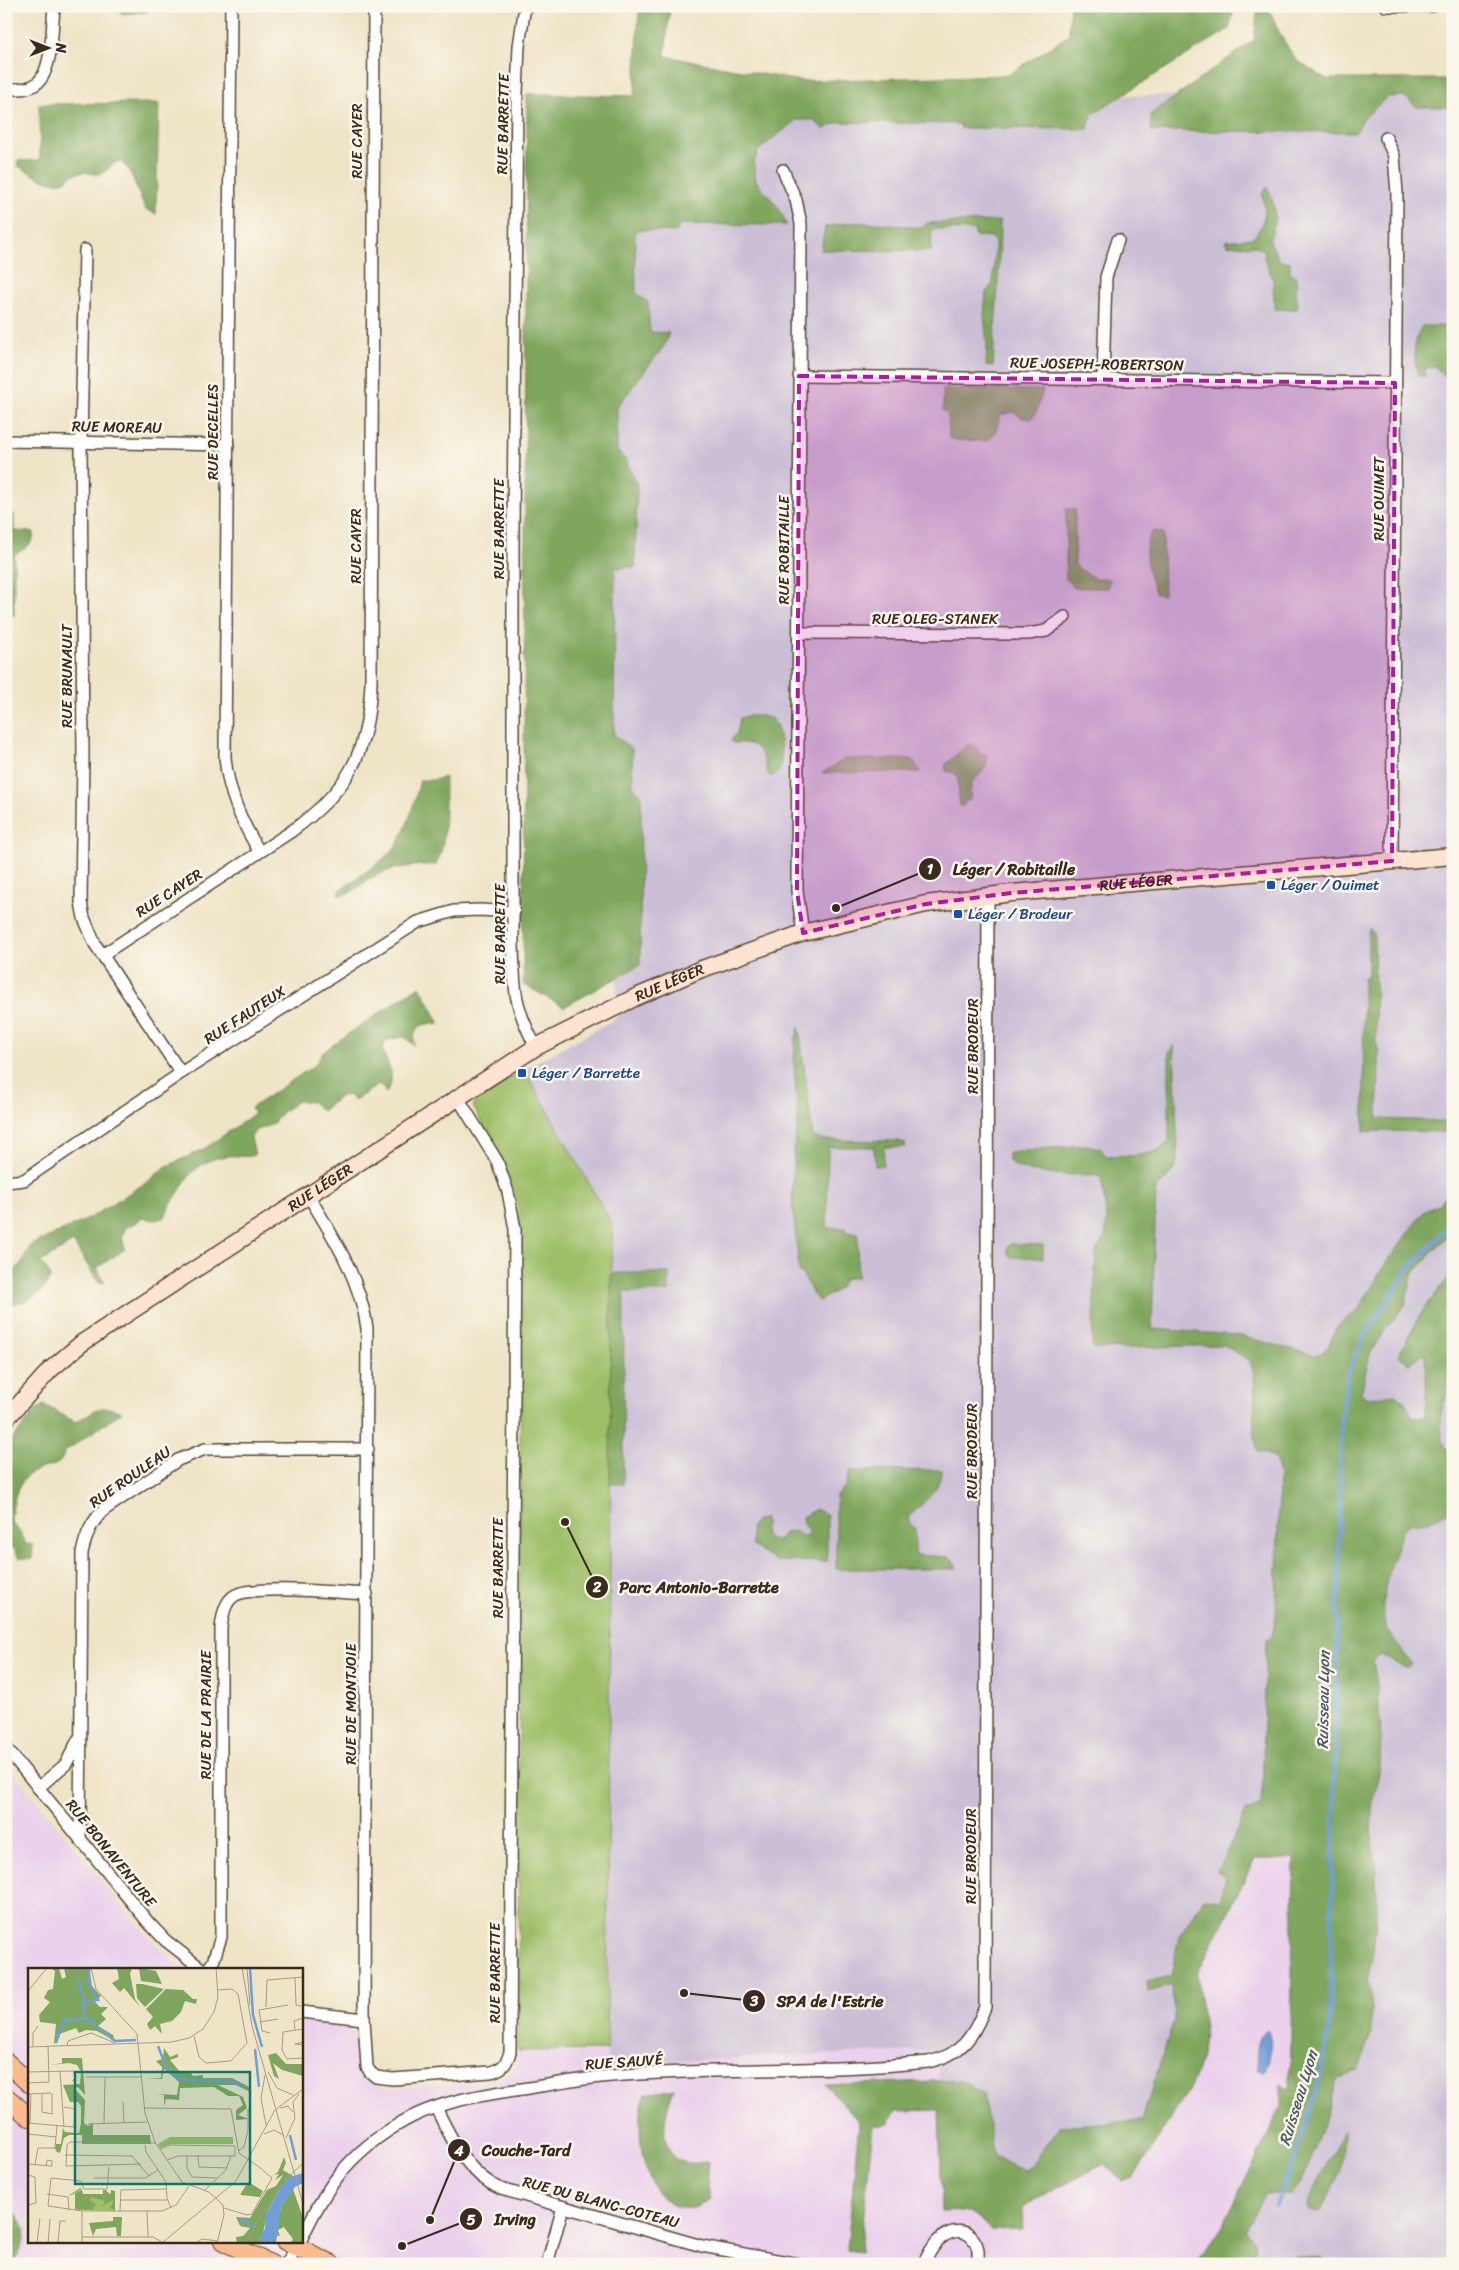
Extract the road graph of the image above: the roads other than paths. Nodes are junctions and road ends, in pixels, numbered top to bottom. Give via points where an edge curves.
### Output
1 (54, 6) edge
2 (231, 6) edge
3 (374, 6) edge
4 (525, 6) edge
5 (1386, 6) edge
6 (1432, 6) edge
7 (6, 89) edge
8 (1386, 138) dead end
9 (783, 170) dead end
10 (1118, 240) dead end
11 (85, 250) dead end
12 (799, 376) junction
13 (1103, 379) junction
14 (1395, 382) junction
15 (6, 441) edge
16 (82, 441) junction
17 (228, 445) junction
18 (1066, 617) dead end
19 (799, 633) junction
20 (259, 851) junction
21 (1453, 856) edge
22 (1392, 861) junction
23 (988, 896) junction
24 (514, 912) junction
25 (803, 933) junction
26 (102, 954) junction
27 (536, 1047) junction
28 (181, 1074) junction
29 (458, 1098) junction
30 (6, 1182) edge
31 (308, 1195) junction
32 (6, 1419) edge
33 (368, 1449) junction
34 (367, 1594) junction
35 (81, 1734) junction
36 (6, 1748) edge
37 (38, 1788) junction
38 (80, 1839) junction
39 (201, 1968) edge
40 (209, 1968) edge
41 (985, 2007) joint
42 (302, 2012) edge
43 (364, 2019) junction
44 (510, 2052) joint
45 (6, 2062) edge
46 (28, 2083) edge
47 (6, 2098) edge
48 (436, 2108) junction
49 (28, 2116) edge
50 (564, 2207) junction
51 (302, 2232) edge
52 (225, 2242) edge
53 (296, 2243) edge
54 (271, 2264) edge
55 (286, 2264) edge
56 (331, 2264) edge
57 (547, 2264) edge
58 (798, 2264) edge
59 (922, 2264) edge
60 (976, 2264) edge

1 - 7 street via 43,77 29,88
2 - 17 street, RUE DECELLES
3 - 20 street, RUE CAYER via 371,683 368,722 352,770 329,800 305,822
4 - 24 street, RUE BARRETTE via 517,93
5 - 6 street
8 - 14 street, RUE OUIMET via 1394,156 1396,177
9 - 12 street, RUE ROBITAILLE via 796,200 801,224
10 - 13 street via 1106,277
11 - 16 street, RUE BRUNAULT
12 - 13 street, RUE JOSEPH-ROBERTSON
12 - 19 street, RUE ROBITAILLE
13 - 14 street, RUE JOSEPH-ROBERTSON
14 - 22 street, RUE OUIMET
15 - 16 street, RUE MOREAU
16 - 17 street, RUE MOREAU
16 - 26 street, RUE BRUNAULT via 81,902 88,931
17 - 20 street, RUE DECELLES via 225,757 231,794
18 - 19 street, RUE OLEG-STANEK via 1046,631 1028,634
19 - 25 street, RUE ROBITAILLE via 797,891
20 - 26 street, RUE CAYER
21 - 22 street, RUE LÉGER
22 - 23 street, RUE LÉGER
23 - 25 street, RUE LÉGER via 918,906
23 - 41 street, RUE BRODEUR
24 - 27 street, RUE BARRETTE via 516,999
24 - 28 street, RUE FAUTEUX via 454,911 418,922
25 - 27 street, RUE LÉGER via 699,970
26 - 28 street, RUE BRUNAULT
27 - 29 street, RUE LÉGER
28 - 30 street, RUE FAUTEUX via 24,1180
29 - 31 street, RUE LÉGER
29 - 44 street, RUE BARRETTE via 497,1161 508,1192 514,1229
31 - 32 street, RUE LÉGER via 82,1343 50,1370
31 - 33 street, RUE DE MONTJOIE via 343,1253 364,1308 368,1352
33 - 34 street, RUE DE MONTJOIE
33 - 35 street, RUE ROULEAU via 205,1449 178,1460 95,1518 82,1553
34 - 40 street, RUE DE LA PRAIRIE via 247,1592 235,1596 225,1608 221,1627 221,1937
34 - 43 street, RUE DE MONTJOIE
35 - 37 street, RUE ROULEAU via 66,1764
35 - 38 street, RUE ROULEAU
36 - 37 street, RUE BONAVENTURE
37 - 38 street, RUE BONAVENTURE
38 - 39 street, RUE BONAVENTURE via 165,1940
41 - 48 street, RUE SAUVÉ via 978,2026 959,2050 928,2062 611,2076 505,2091
42 - 43 street
43 - 44 street, RUE DE MONTJOIE via 367,2067 383,2079 491,2072 504,2066
45 - 46 main road
47 - 49 main road
48 - 50 street, RUE DU BLANC-COTEAU via 461,2155 476,2174 501,2189
48 - 51 street, RUE SAUVÉ via 400,2123 350,2162 325,2192
50 - 57 street
50 - 58 street, RUE DU BLANC-COTEAU via 702,2246
52 - 54 main road
53 - 55 street, RUE SAUVÉ
53 - 56 main road
59 - 60 street via 939,2240 954,2232 962,2232 976,2240 979,2250

